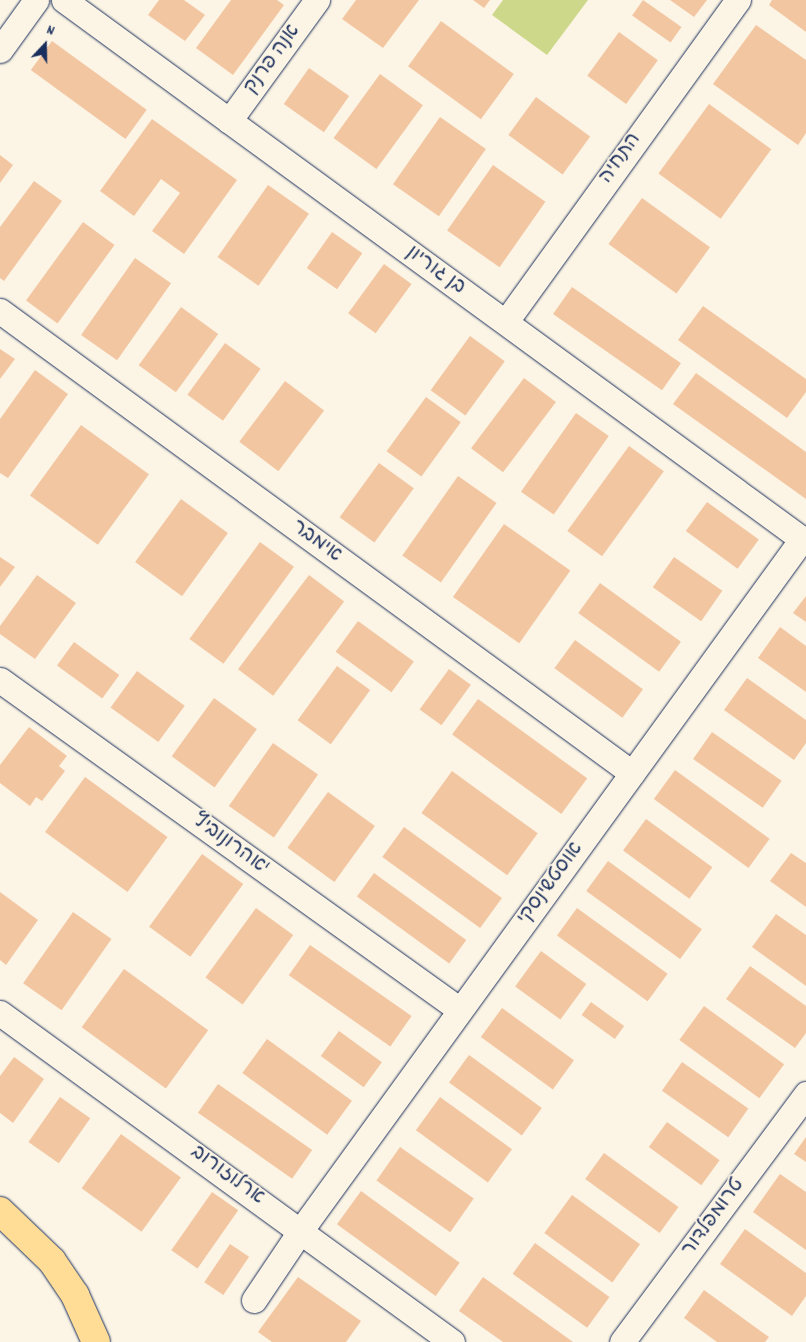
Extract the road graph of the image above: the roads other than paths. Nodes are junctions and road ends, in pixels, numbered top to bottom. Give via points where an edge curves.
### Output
1 (36, 0) edge
2 (64, 0) edge
3 (317, 0) edge
4 (738, 0) edge
5 (0, 50) edge
6 (229, 121) junction
7 (0, 311) edge
8 (507, 320) junction
9 (804, 540) edge
10 (0, 680) edge
11 (632, 774) junction
12 (460, 1010) junction
13 (0, 1013) edge
14 (806, 1094) edge
15 (0, 1211) edge
16 (301, 1230) junction
17 (254, 1300) dead end
18 (96, 1342) edge
19 (452, 1342) edge
20 (622, 1342) edge

1 - 5 street
2 - 6 street, בן גוריון
3 - 6 street, אנה פרנק
4 - 8 street, התחיה
6 - 8 street, בן גוריון
7 - 11 street, אימבר
8 - 9 street, בן גוריון
9 - 11 street, אוסטשינסקי
10 - 12 street, אהרונוביץ'
11 - 12 street, אוסטשינסקי
12 - 16 street, אוסטשינסקי
13 - 16 street, ארלוזורוב
14 - 20 street, טרומפלדור
15 - 18 highway via 52,1261 76,1295
16 - 17 street, אוסטשינסקי
16 - 19 street, ארלוזורוב

